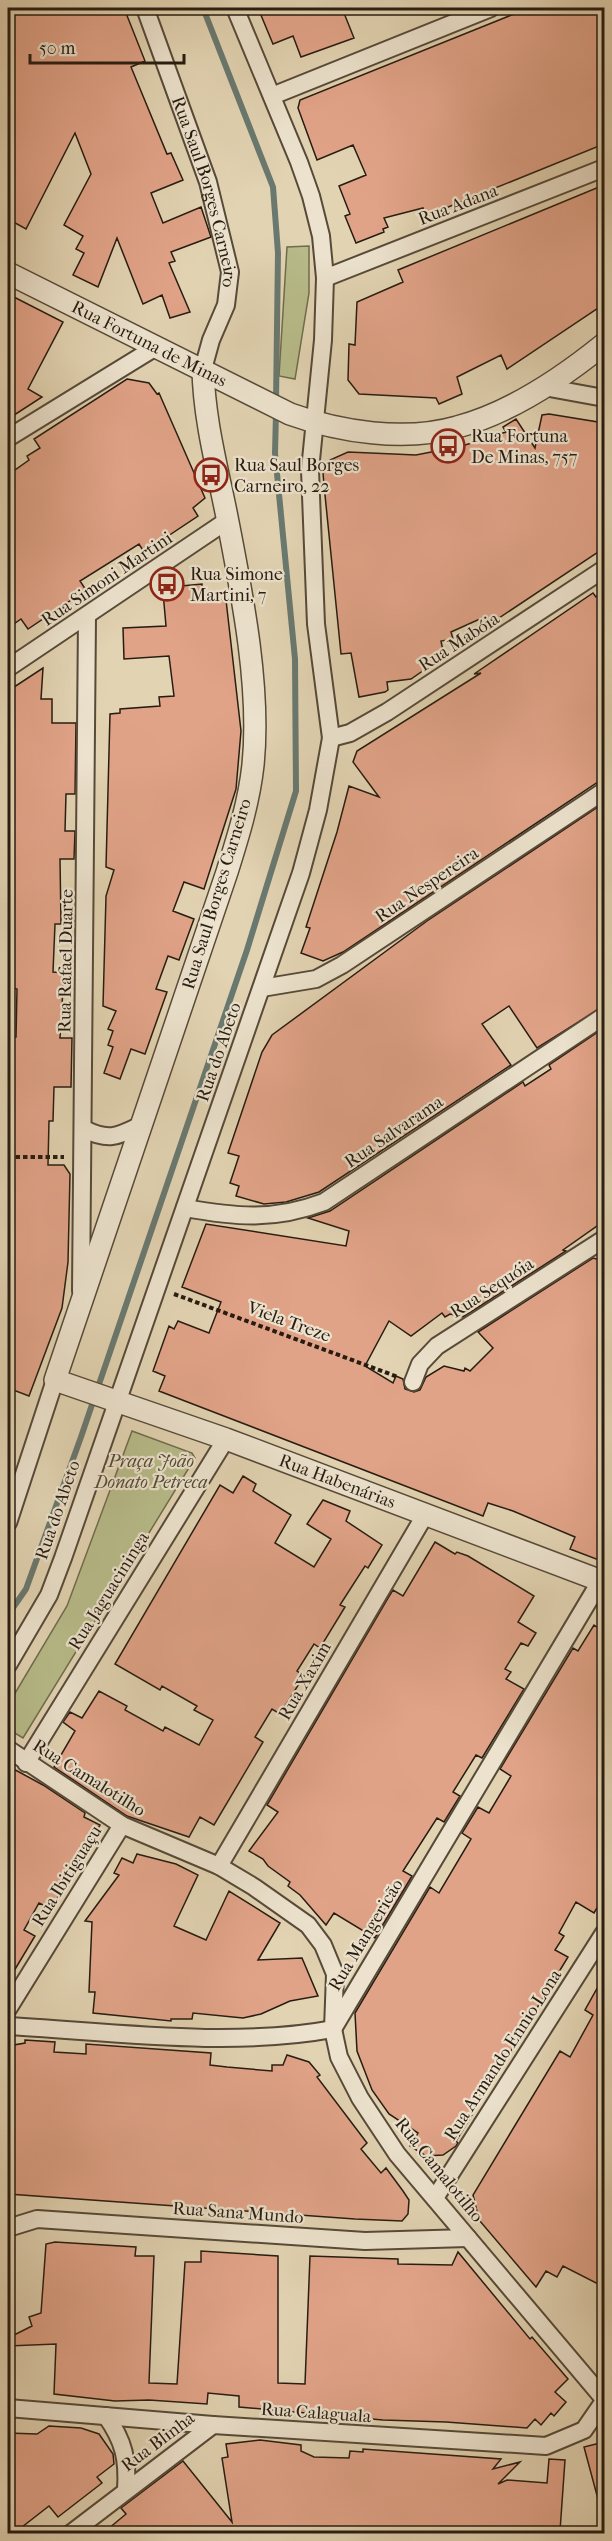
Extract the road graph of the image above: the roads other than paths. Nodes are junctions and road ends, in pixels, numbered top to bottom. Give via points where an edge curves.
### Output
1 (145, 8) edge
2 (235, 8) edge
3 (491, 8) edge
4 (272, 96) junction
5 (604, 168) edge
6 (8, 273) edge
7 (325, 278) junction
8 (604, 344) edge
9 (156, 347) junction
10 (202, 369) junction
11 (544, 387) junction
12 (604, 398) edge
13 (314, 423) junction
14 (8, 438) edge
15 (228, 520) junction
16 (604, 569) edge
17 (87, 617) junction
18 (8, 669) edge
19 (331, 738) junction
20 (604, 790) edge
21 (262, 988) junction
22 (604, 1016) edge
23 (143, 1124) junction
24 (84, 1129) junction
25 (185, 1208) junction
26 (604, 1239) edge
27 (81, 1304) junction
28 (413, 1382) road end
29 (62, 1383) junction
30 (111, 1400) junction
31 (226, 1439) junction
32 (425, 1515) junction
33 (8, 1523) edge
34 (603, 1581) edge
35 (8, 1665) edge
36 (8, 1749) edge
37 (26, 1763) junction
38 (122, 1825) junction
39 (219, 1866) junction
40 (604, 1933) edge
41 (8, 2009) edge
42 (8, 2026) edge
43 (333, 2029) junction
44 (435, 2198) junction
45 (8, 2218) edge
46 (37, 2219) junction
47 (8, 2228) edge
48 (468, 2238) junction
49 (604, 2400) edge
50 (8, 2408) edge
51 (106, 2416) junction
52 (213, 2425) junction
53 (126, 2490) junction
54 (70, 2534) edge

1 - 10 street, Rua Saul Borges Carneiro via 208,182 230,272 226,305
2 - 4 street, Rua do Abeto
3 - 4 street
4 - 7 street, Rua do Abeto via 311,196 321,236
5 - 7 street, Rua Adana
6 - 9 street, Rua Fortuna de Minas
7 - 13 street, Rua do Abeto
8 - 11 street
9 - 10 street, Rua Fortuna de Minas
9 - 14 street
10 - 13 street, Rua Fortuna de Minas
10 - 15 street, Rua Saul Borges Carneiro via 204,408
11 - 12 street
11 - 13 street via 492,415 456,428 398,434
13 - 19 street, Rua do Abeto via 310,470 316,624
15 - 17 street, Rua Simoni Martini
15 - 23 street, Rua Saul Borges Carneiro via 255,707 253,765 228,872
16 - 19 street, Rua Mabóia via 387,712 350,733
17 - 18 street, Rua Simoni Martini
17 - 24 street, Rua Rafael Duarte
19 - 21 street, Rua do Abeto via 307,852
20 - 21 street, Rua Nespereira via 342,965 316,979
21 - 25 street, Rua do Abeto
22 - 25 street, Rua Salvarama via 324,1202 296,1213 270,1216 235,1217
23 - 24 street via 112,1137
23 - 27 street, Rua Saul Borges Carneiro
24 - 27 street, Rua Rafael Duarte
25 - 30 street, Rua do Abeto
26 - 28 street, Rua Sequóia via 437,1346 420,1364
27 - 29 street, Rua Saul Borges Carneiro
29 - 30 street, Rua Habenárias
29 - 33 street, Rua Saul Borges Carneiro
30 - 31 street, Rua Habenárias
30 - 35 street, Rua do Abeto via 49,1595
31 - 32 street, Rua Habenárias
31 - 37 street, Rua Jaguacininga
32 - 34 street, Rua Habenárias
32 - 39 street, Rua Xaxim
34 - 43 street, Rua Mangericão
36 - 37 street, Rua Camalotilho
37 - 38 street, Rua Camalotilho
38 - 39 street, Rua Camalotilho
38 - 41 street, Rua Ibitiguaçu
39 - 43 street, Rua Camalotilho via 308,1924 323,1945 335,1974
40 - 44 street, Rua Armando Ennio Lona
42 - 43 street via 206,2037 293,2037
43 - 44 street, Rua Camalotilho via 339,2057 360,2098 397,2154
44 - 48 street, Rua Camalotilho
45 - 46 street
46 - 47 street, Rua Sana Mundo
46 - 48 street, Rua Sana Mundo via 365,2241
48 - 49 street, Rua Camalotilho
49 - 52 street, Rua Calaguala via 584,2430 546,2446
50 - 51 street, Rua Calaguala
51 - 52 street, Rua Calaguala
51 - 53 street, Rua Blinha via 125,2448
52 - 53 street, Rua Blinha
53 - 54 street, Rua Blinha

